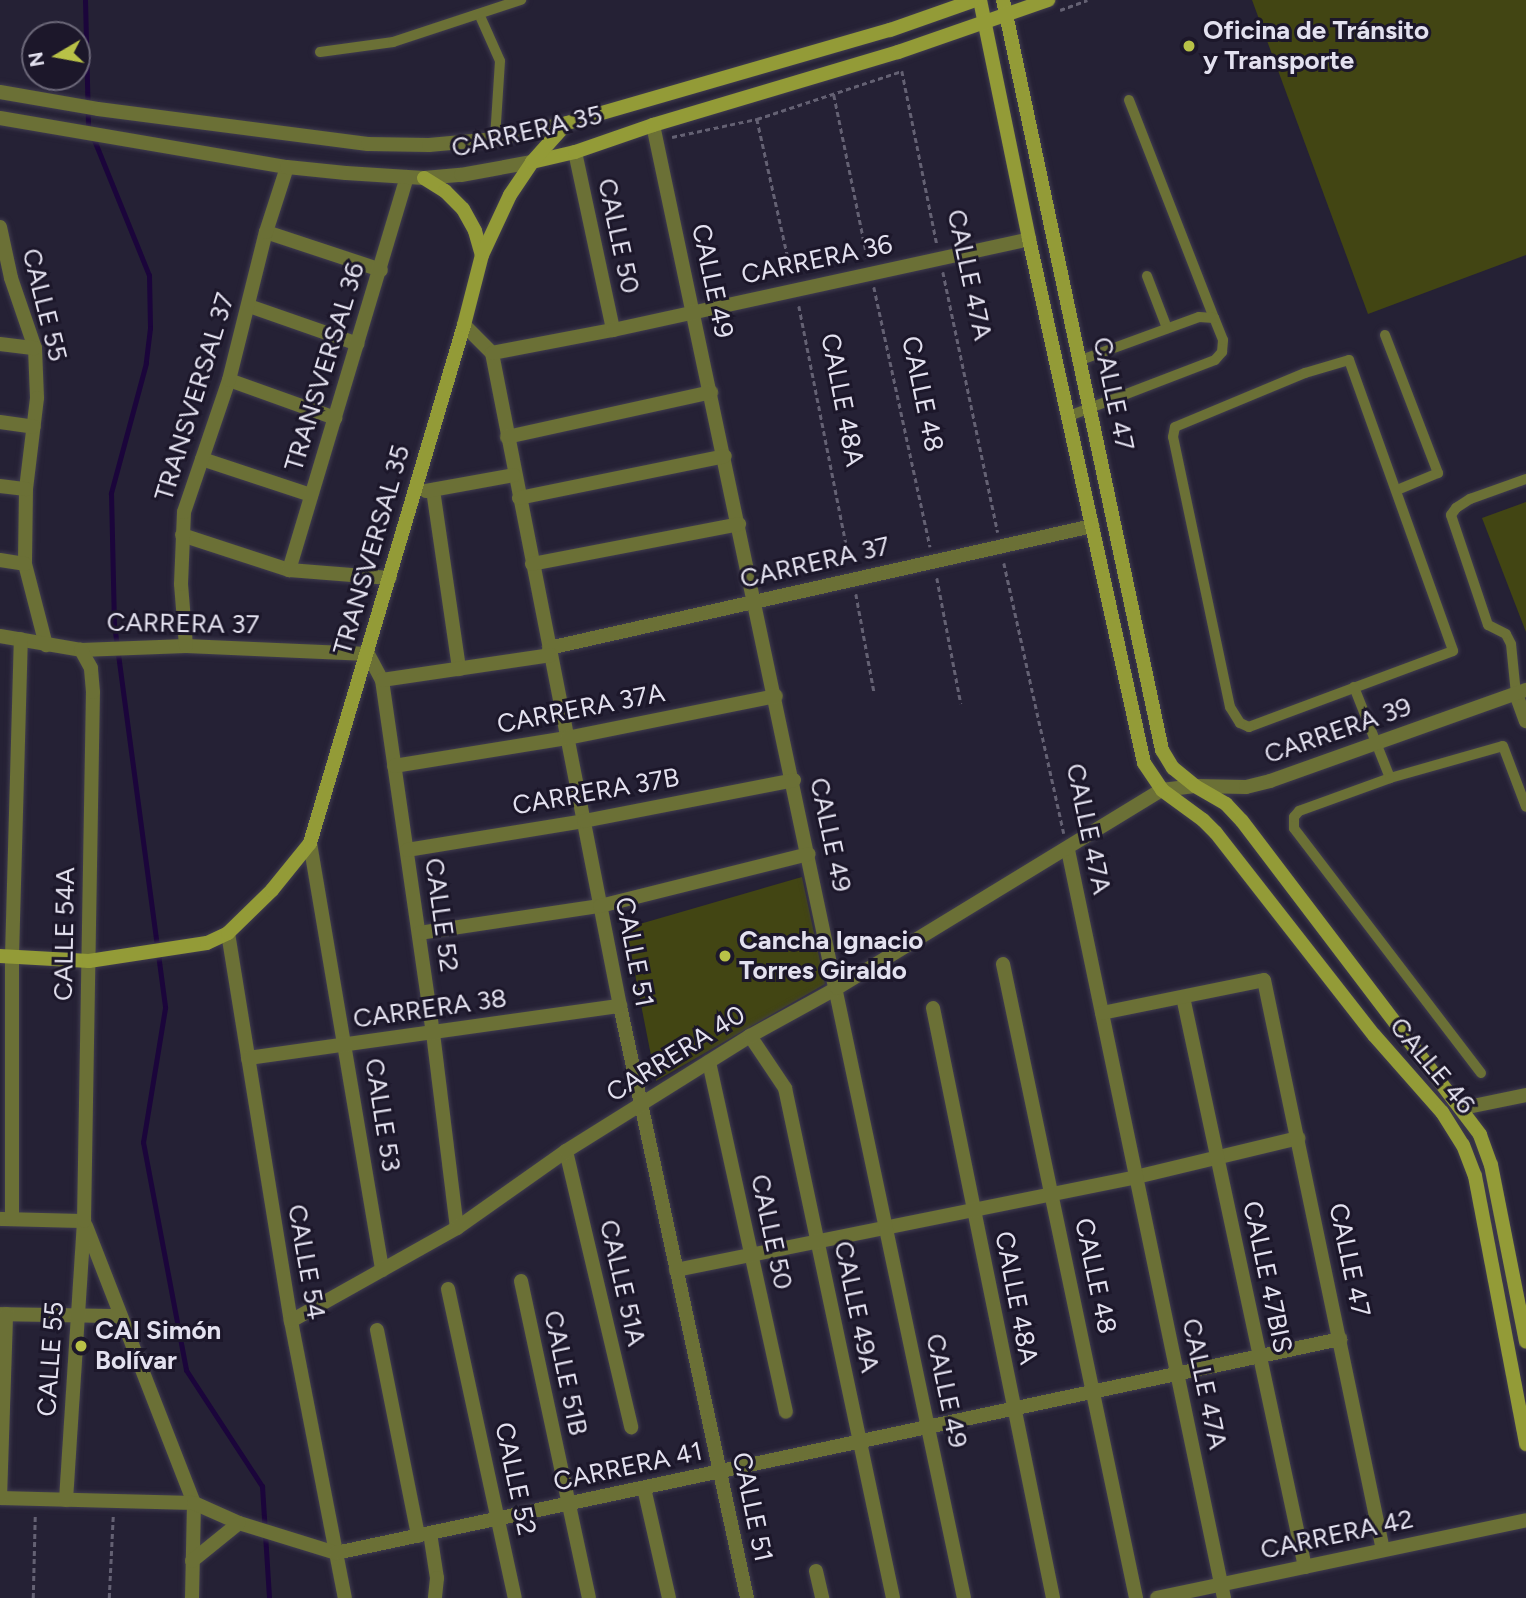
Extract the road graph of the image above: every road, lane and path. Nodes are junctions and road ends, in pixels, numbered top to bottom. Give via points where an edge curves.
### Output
1 (521, 0) edge
2 (975, 0) edge
3 (981, 0) edge
4 (1048, 0) edge
5 (1005, 7) edge
6 (480, 16) junction
7 (985, 22) junction
8 (320, 52) dead end
9 (0, 92) edge
10 (834, 95) junction
11 (1129, 100) dead end
12 (0, 118) edge
13 (757, 119) junction
14 (567, 124) junction
15 (653, 125) junction
16 (495, 139) junction
17 (657, 141) junction
18 (575, 152) junction
19 (532, 162) junction
20 (287, 167) junction
21 (407, 177) junction
22 (424, 178) junction
23 (0, 227) edge
24 (266, 232) junction
25 (1029, 239) junction
26 (482, 255) junction
27 (940, 258) junction
28 (381, 270) junction
29 (871, 274) junction
30 (1147, 276) dead end
31 (5, 277) edge
32 (795, 290) junction
33 (249, 306) junction
34 (694, 313) junction
35 (1214, 318) junction
36 (464, 325) junction
37 (1167, 328) junction
38 (613, 330) junction
39 (1385, 335) dead end
40 (0, 344) edge
41 (358, 344) junction
42 (35, 348) junction
43 (492, 353) junction
44 (1081, 360) junction
45 (229, 380) junction
46 (711, 392) junction
47 (1091, 409) junction
48 (1069, 416) junction
49 (335, 418) junction
50 (0, 422) edge
51 (34, 427) junction
52 (507, 437) junction
53 (725, 456) junction
54 (202, 459) junction
55 (514, 475) junction
56 (1526, 479) edge
57 (0, 486) edge
58 (26, 489) junction
59 (433, 490) junction
60 (1397, 490) junction
61 (415, 493) junction
62 (311, 495) junction
63 (519, 498) junction
64 (739, 524) junction
65 (1092, 526) junction
66 (182, 535) junction
67 (1001, 546) junction
68 (0, 560) edge
69 (934, 562) junction
70 (25, 564) junction
71 (532, 564) junction
72 (289, 570) junction
73 (390, 578) junction
74 (853, 580) junction
75 (755, 601) junction
76 (0, 636) edge
77 (21, 639) junction
78 (46, 645) junction
79 (186, 646) junction
80 (81, 650) junction
81 (550, 651) junction
82 (368, 654) junction
83 (459, 669) junction
84 (382, 680) junction
85 (1354, 687) junction
86 (874, 691) dead end
87 (1521, 692) edge
88 (776, 696) junction
89 (961, 704) dead end
90 (1526, 720) edge
91 (567, 738) junction
92 (1376, 744) junction
93 (394, 766) junction
94 (1390, 778) junction
95 (793, 780) junction
96 (1195, 786) junction
97 (1162, 790) junction
98 (1526, 807) edge
99 (583, 821) junction
100 (310, 843) junction
101 (407, 849) junction
102 (1068, 850) junction
103 (809, 854) junction
104 (600, 906) junction
105 (228, 933) junction
106 (419, 933) junction
107 (6, 956) edge
108 (89, 961) junction
109 (1003, 964) dead end
110 (837, 988) junction
111 (1183, 997) junction
112 (620, 1006) junction
113 (933, 1008) dead end
114 (1102, 1013) junction
115 (433, 1033) junction
116 (750, 1036) junction
117 (346, 1046) junction
118 (248, 1058) junction
119 (709, 1062) junction
120 (1481, 1073) dead end
121 (1526, 1095) edge
122 (641, 1106) junction
123 (1463, 1108) junction
124 (1298, 1138) junction
125 (566, 1151) junction
126 (1217, 1157) junction
127 (1136, 1177) junction
128 (1052, 1194) junction
129 (973, 1209) junction
130 (6, 1219) edge
131 (84, 1221) junction
132 (457, 1228) junction
133 (887, 1228) junction
134 (817, 1242) junction
135 (751, 1255) junction
136 (382, 1270) junction
137 (676, 1270) junction
138 (521, 1281) dead end
139 (448, 1289) dead end
140 (3, 1314) edge
141 (78, 1316) junction
142 (120, 1316) junction
143 (291, 1321) junction
144 (377, 1330) dead end
145 (1340, 1339) junction
146 (1526, 1342) edge
147 (1259, 1357) junction
148 (1177, 1373) junction
149 (1094, 1391) junction
150 (1013, 1409) junction
151 (786, 1412) dead end
152 (631, 1427) dead end
153 (928, 1428) junction
154 (860, 1443) junction
155 (1526, 1444) edge
156 (719, 1472) junction
157 (644, 1488) junction
158 (0, 1498) edge
159 (36, 1500) junction
160 (66, 1500) junction
161 (114, 1502) junction
162 (194, 1503) junction
163 (567, 1504) junction
164 (498, 1519) junction
165 (1526, 1520) edge
166 (239, 1522) junction
167 (424, 1535) junction
168 (1384, 1550) junction
169 (336, 1553) junction
170 (192, 1561) junction
171 (1306, 1567) junction
172 (816, 1571) dead end
173 (1222, 1591) edge
174 (33, 1598) edge
175 (109, 1598) edge
176 (192, 1598) edge
177 (345, 1598) edge
178 (435, 1598) edge
179 (514, 1598) edge
180 (589, 1598) edge
181 (668, 1598) edge
182 (747, 1598) edge
183 (821, 1598) edge
184 (893, 1598) edge
185 (964, 1598) edge
186 (1053, 1598) edge
187 (1136, 1598) edge
188 (1157, 1598) edge

1 - 6 lane
2 - 14 main road, CARRERA 35 via 890,30
3 - 7 main road, CALLE 47
4 - 5 main road, CARRERA 35
5 - 7 main road, CARRERA 35
5 - 44 main road, CALLE 47
6 - 8 lane via 393,42
6 - 16 lane via 500,61
7 - 15 main road, CARRERA 35
7 - 25 main road, CALLE 47
9 - 16 street, CARRERA 35 via 368,144
10 - 13 path
10 - 27 path, CALLE 47A via 902,71
10 - 29 path, CALLE 48
11 - 35 lane
12 - 20 street, CARRERA 35
13 - 17 path
13 - 32 path, CALLE 48A
14 - 16 street, CARRERA 35
14 - 19 main road, TRANSVERSAL 35
15 - 17 street, CALLE 49
15 - 18 main road, CARRERA 35
17 - 34 street, CALLE 49
18 - 19 main road, CARRERA 35
18 - 38 street, CALLE 50
19 - 22 street, CARRERA 35
19 - 26 main road, TRANSVERSAL 35 via 510,194
20 - 21 street, CARRERA 35
20 - 24 street, TRANSVERSAL 37
21 - 22 street, CARRERA 35
21 - 28 street, TRANSVERSAL 36
22 - 26 main road via 446,191 463,209
23 - 31 street, CALLE 55
24 - 28 street
24 - 33 street, TRANSVERSAL 37
25 - 27 street, CARRERA 36
25 - 48 main road, CALLE 47
26 - 36 main road, TRANSVERSAL 35
27 - 29 street, CARRERA 36
27 - 67 path, CALLE 47A
28 - 41 street, TRANSVERSAL 36
29 - 32 street, CARRERA 36
29 - 69 path, CALLE 48
30 - 37 lane
31 - 42 street, CALLE 55
32 - 34 street, CARRERA 36
32 - 74 path, CALLE 48A
33 - 41 street
33 - 45 street, TRANSVERSAL 37
34 - 38 street, CARRERA 36
34 - 46 street, CALLE 49
35 - 37 lane via 1199,317
35 - 47 lane via 1223,340 1222,352 1215,360
36 - 43 street
36 - 61 main road, TRANSVERSAL 35
37 - 44 lane
38 - 43 street, CARRERA 36
39 - 60 lane via 1438,473
40 - 42 street
41 - 49 street, TRANSVERSAL 36
42 - 51 street, CALLE 55
43 - 52 street, CALLE 51
44 - 47 main road, CALLE 47
45 - 49 street
45 - 54 street, TRANSVERSAL 37
46 - 52 street
46 - 53 street, CALLE 49
47 - 48 lane
47 - 96 main road, CALLE 47 via 1159,740 1173,768
48 - 65 main road, CALLE 47
49 - 62 street, TRANSVERSAL 36
50 - 51 street
51 - 58 street, CALLE 55
52 - 55 street, CALLE 51
53 - 63 street
53 - 64 street, CALLE 49
54 - 62 street
54 - 66 street, TRANSVERSAL 37 via 184,512
55 - 59 street
55 - 63 street, CALLE 51
56 - 87 lane via 1470,499 1451,515 1488,625 1506,634 1511,644
57 - 58 street
58 - 70 street, CALLE 55
59 - 61 street
59 - 83 street
60 - 85 lane via 1453,650
60 - 85 lane via 1349,360 1175,426 1173,437 1230,707 1240,723 1249,727
61 - 73 main road, TRANSVERSAL 35
62 - 72 street, TRANSVERSAL 36
63 - 71 street, CALLE 51
64 - 71 street
64 - 75 street, CALLE 49
65 - 67 street, CARRERA 37
65 - 97 main road, CALLE 47 via 1144,764
66 - 72 street
66 - 79 street, TRANSVERSAL 37
67 - 69 street, CARRERA 37
67 - 102 path, CALLE 47A
68 - 70 street
69 - 74 street, CARRERA 37
69 - 89 path, CALLE 48
70 - 78 street, CALLE 55
71 - 81 street, CALLE 51
72 - 73 street
73 - 82 main road, TRANSVERSAL 35
74 - 75 street, CARRERA 37
74 - 86 path, CALLE 48A
75 - 81 street, CARRERA 37
75 - 88 street, CALLE 49
76 - 77 street, CARRERA 37
77 - 78 street, CARRERA 37
77 - 107 street
78 - 80 street, CARRERA 37
79 - 80 street, CARRERA 37
79 - 82 street, CARRERA 37
80 - 108 street, CALLE 54A via 91,668 93,692
81 - 83 street, CARRERA 37
81 - 91 street, CALLE 51
82 - 84 street, CALLE 52
82 - 100 main road, TRANSVERSAL 35
83 - 84 street, CARRERA 37
84 - 93 street, CALLE 52
85 - 92 lane
87 - 90 street
87 - 92 street, CARRERA 39
88 - 91 street, CARRERA 37A
88 - 95 street, CALLE 49
91 - 93 street, CARRERA 37A
91 - 99 street, CALLE 51
92 - 94 lane
92 - 96 street, CARRERA 39 via 1246,787
93 - 101 street, CALLE 52
94 - 98 lane via 1503,746
94 - 120 lane via 1298,811 1294,828
95 - 99 street, CARRERA 37B
95 - 103 street, CALLE 49
96 - 97 street, CARRERA 39
96 - 123 main road, CALLE 46 via 1226,804 1242,821
97 - 102 street, CARRERA 40
97 - 155 main road, CALLE 46 via 1216,834 1374,1035 1442,1112 1463,1145 1475,1176
99 - 101 street, CARRERA 37B
99 - 104 street, CALLE 51
100 - 105 main road, TRANSVERSAL 35 via 272,890
100 - 117 street, CALLE 53
101 - 106 street, CALLE 52
102 - 110 street, CARRERA 40
102 - 114 street, CALLE 47A
103 - 104 street
103 - 110 street, CALLE 49
104 - 106 street
104 - 112 street, CALLE 51
105 - 108 main road via 207,943
105 - 118 street, CALLE 54
106 - 115 street, CALLE 52
107 - 108 main road
107 - 130 street
108 - 131 street, CALLE 54A
109 - 128 street, CALLE 48
110 - 116 street, CARRERA 40
110 - 133 street, CALLE 49
111 - 114 street
111 - 124 street, CALLE 47 via 1264,980
111 - 126 street, CALLE 47BIS
112 - 115 street, CARRERA 38
112 - 122 street, CALLE 51
113 - 129 street, CALLE 48A
114 - 127 street, CALLE 47A
115 - 117 street, CARRERA 38
115 - 132 street, CALLE 52
116 - 119 street, CARRERA 40
116 - 134 street, CALLE 49A via 785,1088
117 - 118 street, CARRERA 38
117 - 136 street, CALLE 53
118 - 143 street, CALLE 54
119 - 122 street, CARRERA 40
119 - 135 street, CALLE 50
121 - 123 street
122 - 125 street, CARRERA 40
122 - 137 street, CALLE 51
123 - 146 main road, CALLE 46 via 1491,1165
124 - 126 street
124 - 145 street, CALLE 47
125 - 132 street, CARRERA 40
125 - 152 street, CALLE 51A
126 - 127 street
126 - 147 street, CALLE 47BIS
127 - 128 street
127 - 148 street, CALLE 47A
128 - 129 street
128 - 149 street, CALLE 48
129 - 133 street
129 - 150 street, CALLE 48A
130 - 131 street
131 - 141 street, CALLE 55
131 - 142 street
132 - 136 street, CARRERA 40
133 - 134 street
133 - 153 street, CALLE 49
134 - 135 street
134 - 154 street, CALLE 49A
135 - 137 street
135 - 151 street, CALLE 50
136 - 143 street, CARRERA 40
137 - 156 street, CALLE 51
138 - 163 street, CALLE 51B
139 - 164 street, CALLE 52
140 - 141 street
140 - 158 street
141 - 142 street
141 - 160 street, CALLE 55
142 - 162 street
143 - 169 street, CALLE 54
144 - 167 street
145 - 147 street, CARRERA 41
145 - 168 street, CALLE 47
147 - 148 street, CARRERA 41
147 - 171 street, CALLE 47BIS
148 - 149 street, CARRERA 41
148 - 173 street, CALLE 47A
149 - 150 street, CARRERA 41
149 - 187 street, CALLE 48
150 - 153 street, CARRERA 41
150 - 186 street, CALLE 48A
153 - 154 street, CARRERA 41
153 - 185 street, CALLE 49
154 - 156 street, CARRERA 41
154 - 184 street, CALLE 49A
156 - 157 street, CARRERA 41
156 - 182 street, CALLE 51
157 - 163 street, CARRERA 41
157 - 181 street
158 - 159 street
159 - 160 street
159 - 174 path
160 - 161 street
161 - 162 street
161 - 175 path
162 - 166 street
162 - 170 street
163 - 164 street, CARRERA 41
163 - 180 street, CALLE 51B
164 - 167 street, CARRERA 41
164 - 179 street, CALLE 52
165 - 168 street, CARRERA 42
166 - 169 street
166 - 170 street
167 - 169 street, CARRERA 41
167 - 178 street via 438,1578
168 - 171 street, CARRERA 42
169 - 177 street, CALLE 54
170 - 176 street
171 - 173 street, CARRERA 42
172 - 183 street
173 - 188 street, CARRERA 42

